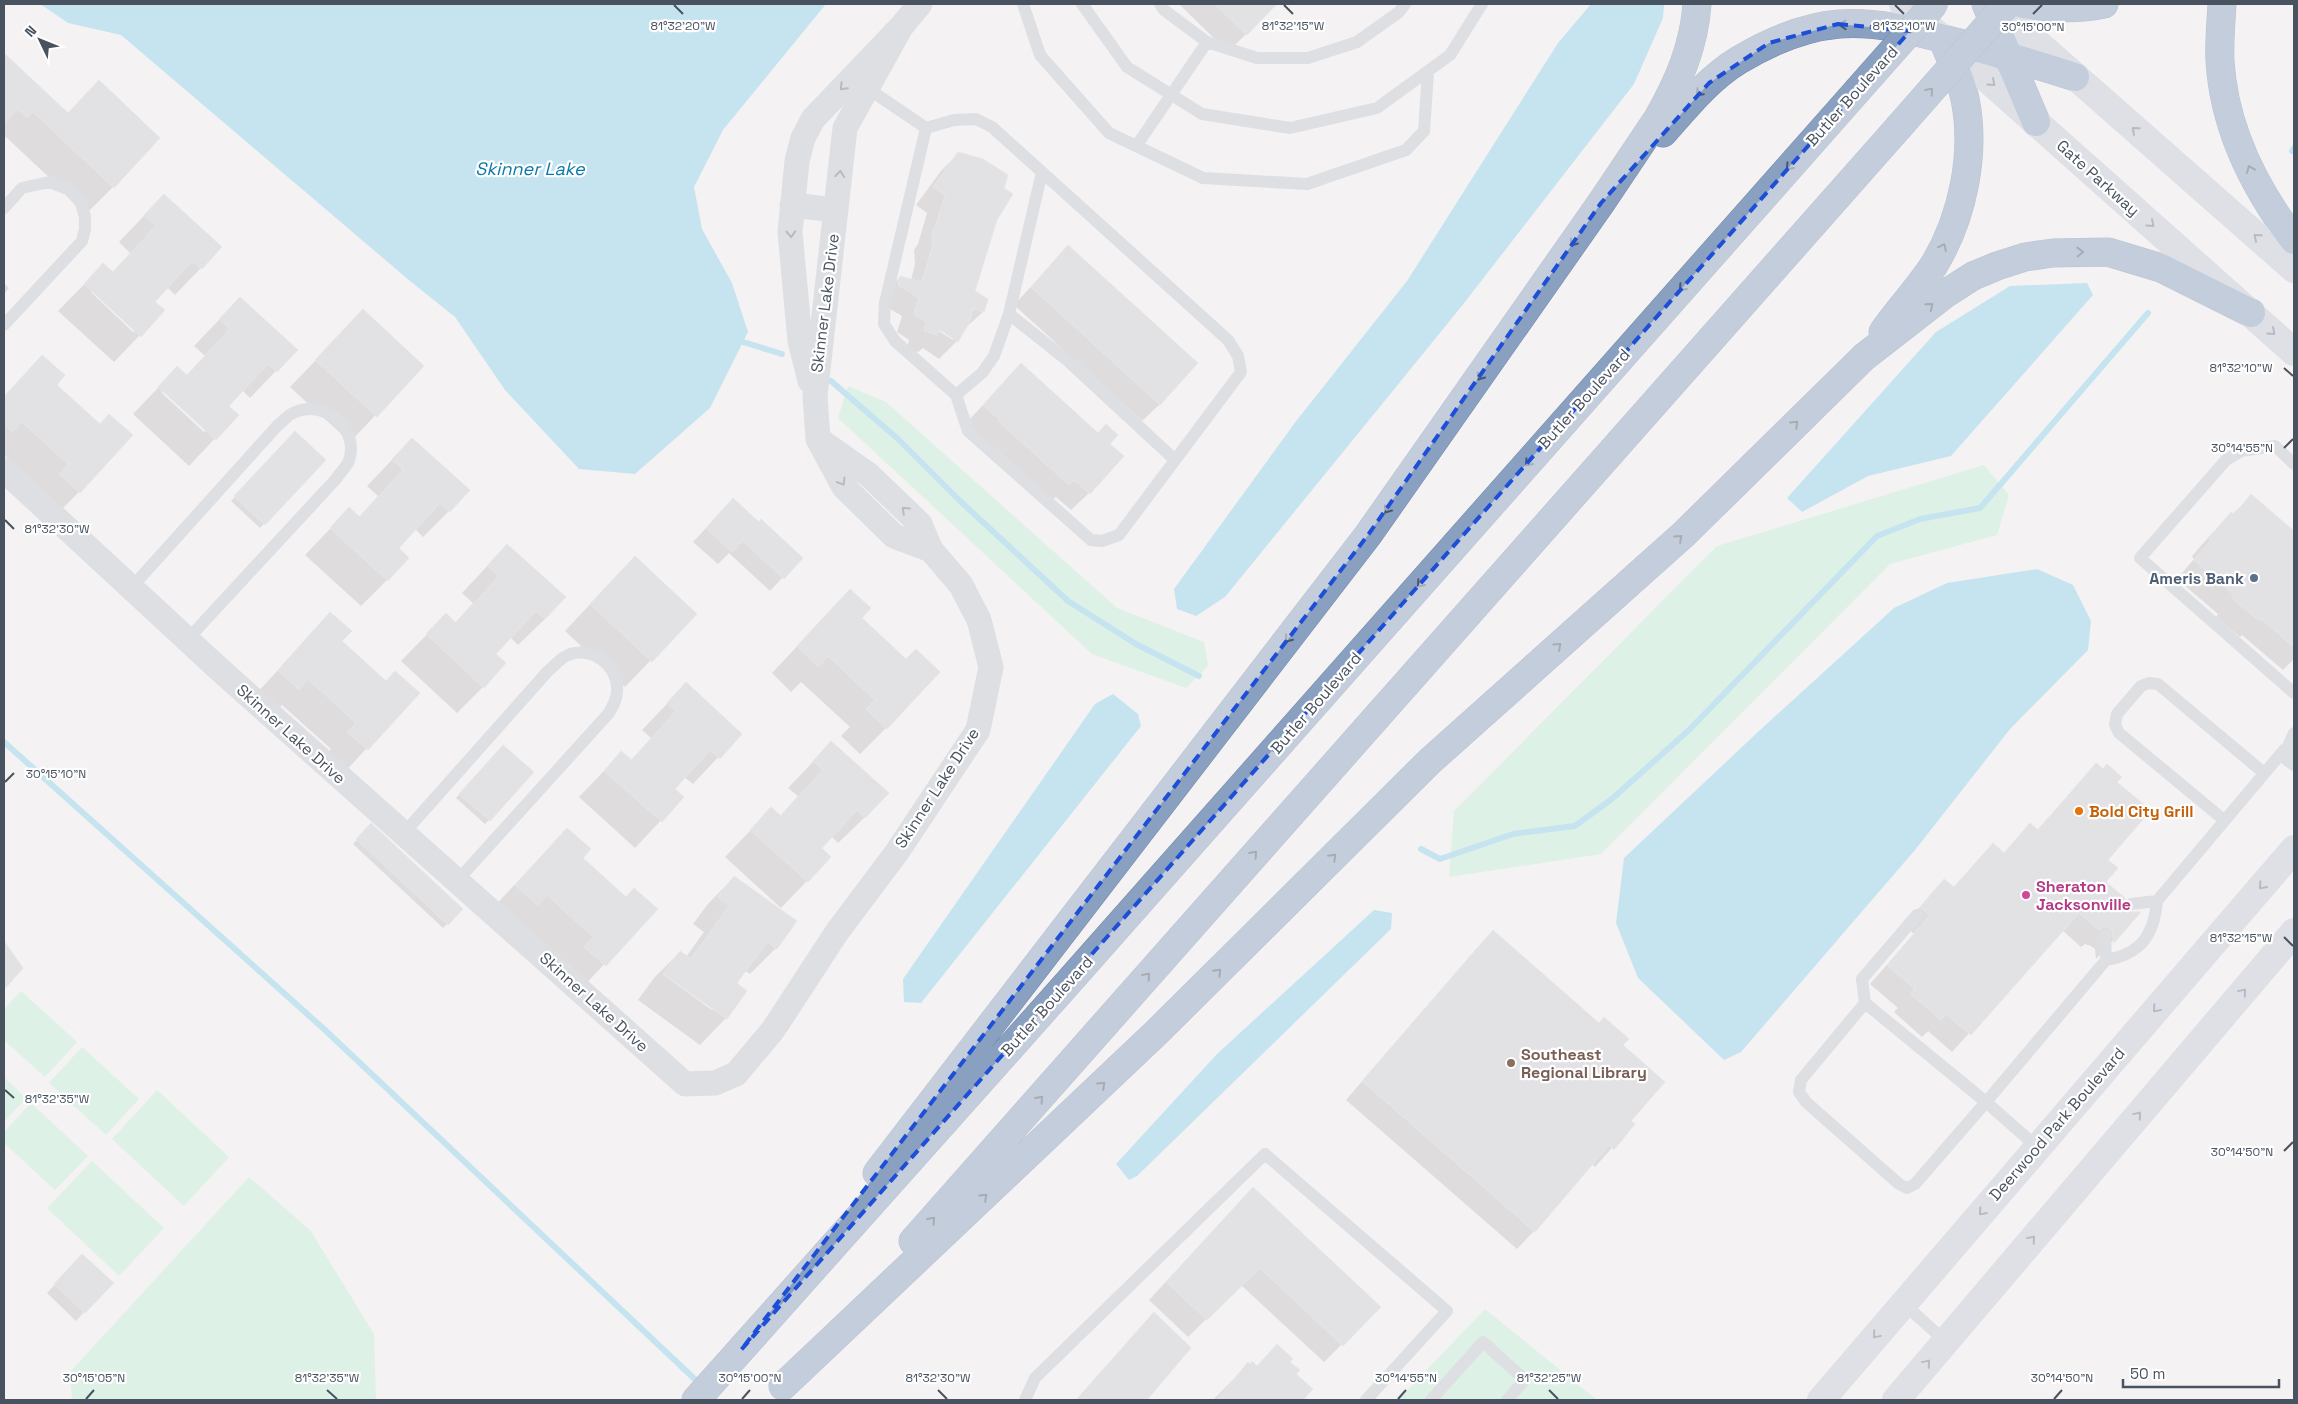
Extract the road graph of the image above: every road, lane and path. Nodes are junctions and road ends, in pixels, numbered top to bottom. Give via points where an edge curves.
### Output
1 (920, 4) edge
2 (1023, 4) edge
3 (1082, 4) edge
4 (1160, 4) edge
5 (1405, 4) edge
6 (1482, 4) edge
7 (1697, 4) edge
8 (1903, 4) edge
9 (1928, 4) edge
10 (1934, 4) edge
11 (1986, 4) edge
12 (1992, 4) edge
13 (2006, 4) edge
14 (2023, 4) edge
15 (2104, 4) edge
16 (2222, 4) edge
17 (901, 27) junction
18 (1943, 39) junction
19 (1207, 42) junction
20 (2008, 55) junction
21 (1428, 72) junction
22 (2075, 77) junction
23 (868, 88) junction
24 (1170, 94) junction
25 (2036, 122) junction
26 (926, 128) junction
27 (1137, 145) junction
28 (1042, 172) junction
29 (1601, 203) junction
30 (792, 205) junction
31 (4, 208) edge
32 (836, 210) junction
33 (2294, 240) edge
34 (2294, 269) edge
35 (2251, 313) junction
36 (1009, 314) junction
37 (4, 324) edge
38 (2294, 352) edge
39 (1864, 357) junction
40 (956, 395) junction
41 (815, 396) junction
42 (1175, 460) junction
43 (2294, 464) edge
44 (4, 470) edge
45 (131, 588) junction
46 (187, 640) junction
47 (2294, 694) edge
48 (2293, 740) edge
49 (2294, 765) edge
50 (2264, 773) junction
51 (2224, 820) junction
52 (404, 834) junction
53 (2294, 849) edge
54 (458, 881) junction
55 (2157, 902) junction
56 (2131, 904) dead end
57 (1917, 915) dead end
58 (2294, 932) edge
59 (2105, 935) dead end
60 (2106, 960) junction
61 (1865, 1003) junction
62 (1986, 1102) junction
63 (2038, 1147) junction
64 (1903, 1303) junction
65 (1945, 1341) junction
66 (741, 1350) junction
67 (776, 1393) edge
68 (696, 1400) edge
69 (1025, 1400) edge
70 (1366, 1400) edge
71 (1430, 1400) edge
72 (1507, 1400) edge
73 (1821, 1400) edge
74 (1896, 1400) edge

1 - 17 street, Skinner Lake Drive
2 - 27 lane via 1040,55 1110,133
3 - 24 lane via 1127,67
4 - 19 lane
5 - 19 lane via 1400,12 1357,42 1308,58 1257,58
6 - 21 lane via 1450,55
7 - 29 highway via 1690,48 1676,87
8 - 18 main road, Gate Parkway
9 - 18 highway
10 -> 66 highway, Butler Boulevard, bridge
11 - 20 highway
12 - 22 main road
67 -> 13 highway, bridge
14 - 15 highway via 2054,8
33 -> 16 highway via 2252,175 2231,122 2220,62
17 - 23 street, Skinner Lake Drive
17 -> 30 street, Skinner Lake Drive via 813,119 803,138 797,161
18 - 20 highway
18 -> 25 main road, Gate Parkway
18 -> 29 highway via 1873,24 1838,24 1769,43 1738,60 1709,83
39 -> 18 highway via 1934,265 1960,202 1965,181 1969,123 1965,97
19 - 24 lane
20 - 22 highway
20 - 25 highway
21 - 24 lane via 1378,108 1290,128 1202,114
21 - 27 lane via 1424,131 1406,150 1307,184 1203,178
34 -> 22 main road
23 - 26 lane
32 -> 23 street, Skinner Lake Drive via 845,128
24 - 27 lane
25 -> 35 main road, Gate Parkway
26 - 28 lane via 954,120 976,119 992,127
26 - 40 lane via 885,303 884,324 895,341
28 - 36 lane
28 - 42 lane via 1228,340 1238,356 1241,372
29 -> 66 highway via 1363,542
30 - 32 street, Skinner Lake Drive
30 -> 41 street, Skinner Lake Drive via 790,232 800,341
31 - 37 lane via 22,188 49,182 68,189 85,217 82,241
32 - 41 street, Skinner Lake Drive
35 -> 38 main road, Gate Parkway
39 -> 35 highway via 1973,276 2025,257 2053,253 2108,252 2133,258 2195,283
36 - 40 lane via 994,356 982,373
36 - 42 lane via 1067,360
67 -> 39 highway via 1157,1032 1430,761 1684,534
40 - 42 lane via 968,431 1091,540 1102,541 1120,535
41 - 54 street, Skinner Lake Drive via 818,439 868,475 920,524 931,550 962,585 979,620 991,668 978,730 773,1030 736,1074 716,1083 686,1084
43 - 47 lane via 2275,446 2241,451 2226,460 2140,558
44 - 45 street, Skinner Lake Drive
45 - 46 street, Skinner Lake Drive
45 - 46 lane via 278,425 293,413 308,409 335,417 349,437 348,463
46 - 52 street, Skinner Lake Drive
48 - 49 lane via 2287,760
48 - 50 lane
50 - 51 lane
50 - 51 lane via 2158,684 2141,686 2116,714 2115,725 2119,733
51 - 55 lane
52 - 54 street, Skinner Lake Drive
52 - 54 lane via 564,656 586,653 597,656 609,666 617,691 609,713
53 -> 63 main road, Deerwood Park Boulevard
55 - 56 lane
55 - 60 lane via 2155,922 2143,942 2124,957
57 - 61 lane via 1862,979
65 -> 58 main road
59 - 60 lane
60 - 62 lane
61 - 62 lane
61 - 62 lane via 1801,1080 1800,1092 1806,1102 1899,1184 1907,1188 1915,1184
62 - 63 lane
63 -> 64 main road, Deerwood Park Boulevard
64 - 65 lane
64 -> 73 main road, Deerwood Park Boulevard
74 -> 65 main road
66 - 68 highway, Butler Boulevard
69 - 70 lane via 1035,1378 1265,1154 1447,1310
71 - 72 lane via 1483,1342 1525,1380

